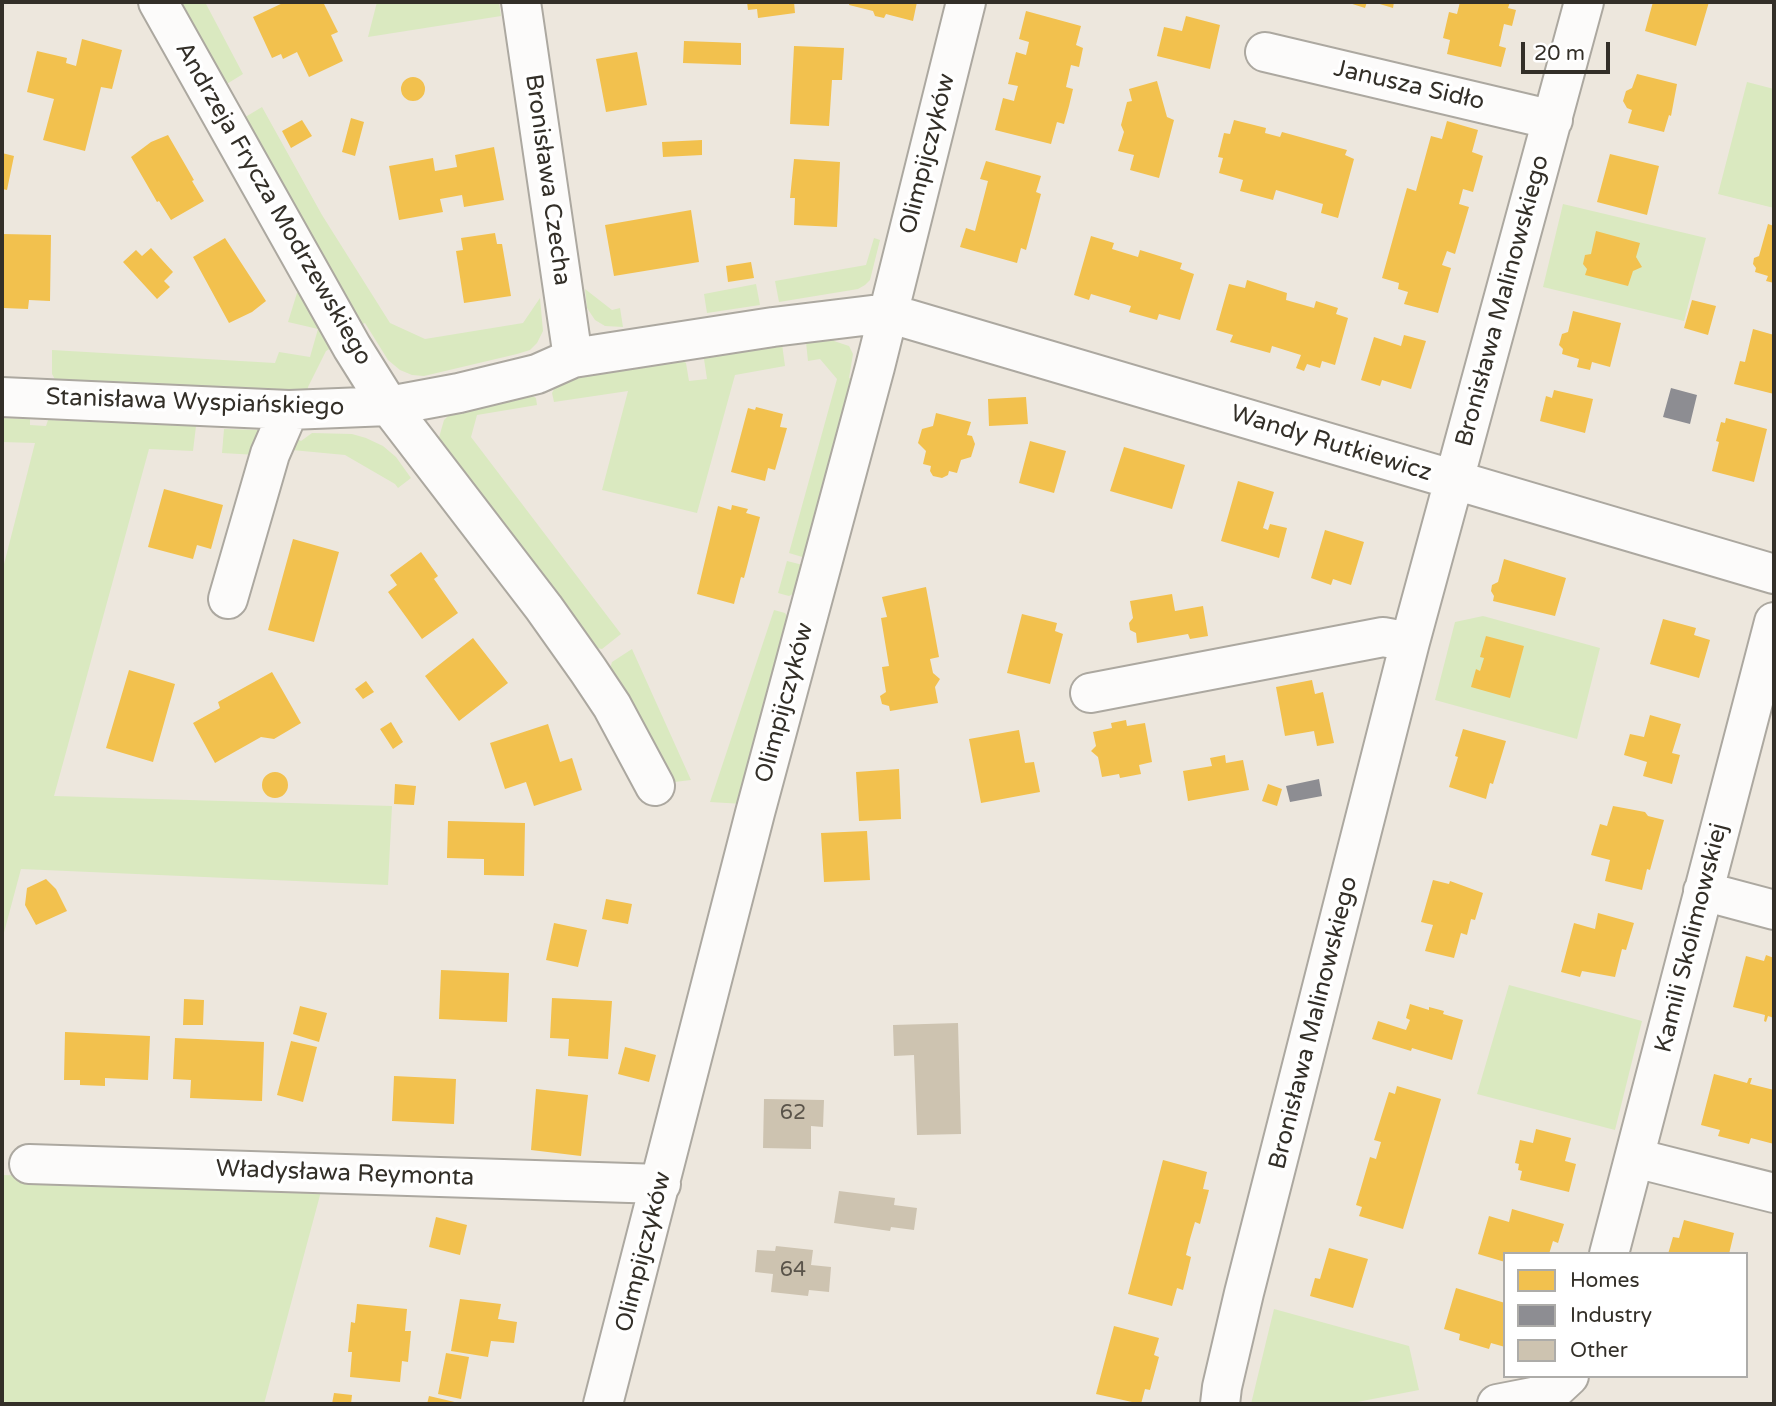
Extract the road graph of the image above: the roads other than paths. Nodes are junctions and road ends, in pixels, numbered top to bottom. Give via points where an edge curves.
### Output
1 (158, 2) edge
2 (520, 2) edge
3 (966, 2) edge
4 (1584, 2) edge
5 (1265, 52) dead end
6 (1553, 120) junction
7 (888, 313) junction
8 (573, 358) junction
9 (2, 397) edge
10 (389, 406) junction
11 (289, 410) junction
12 (1454, 480) junction
13 (1774, 574) edge
14 (228, 599) dead end
15 (1774, 622) edge
16 (1410, 642) junction
17 (1090, 694) dead end
18 (654, 786) dead end
19 (1703, 891) junction
20 (1774, 910) edge
21 (1635, 1158) junction
22 (29, 1164) dead end
23 (661, 1184) junction
24 (1774, 1193) edge
25 (1610, 1252) edge
26 (1567, 1378) edge
27 (603, 1404) edge
28 (1220, 1404) edge
29 (1497, 1404) edge

1 - 10 street, Andrzeja Frycza Modrzewskiego
2 - 8 street, Bronisława Czecha
3 - 7 street, Olimpijczyków
4 - 6 street, Bronisława Malinowskiego
5 - 6 street, Janusza Sidło
6 - 12 street, Bronisława Malinowskiego
7 - 8 street
7 - 12 street, Wandy Rutkiewicz
7 - 23 street, Olimpijczyków
8 - 10 street via 537,374
9 - 11 street, Stanisława Wyspiańskiego
10 - 11 street, Stanisława Wyspiańskiego
10 - 18 street via 588,670
11 - 14 street via 270,454
12 - 13 street, Wandy Rutkiewicz
12 - 16 street, Bronisława Malinowskiego
15 - 19 street, Kamili Skolimowskiej
16 - 17 street via 1383,637
16 - 28 street, Bronisława Malinowskiego via 1244,1293
19 - 20 street
19 - 21 street, Kamili Skolimowskiej
21 - 24 street
21 - 25 street, Kamili Skolimowskiej
22 - 23 street, Władysława Reymonta
23 - 27 street, Olimpijczyków
26 - 29 street via 1538,1396

